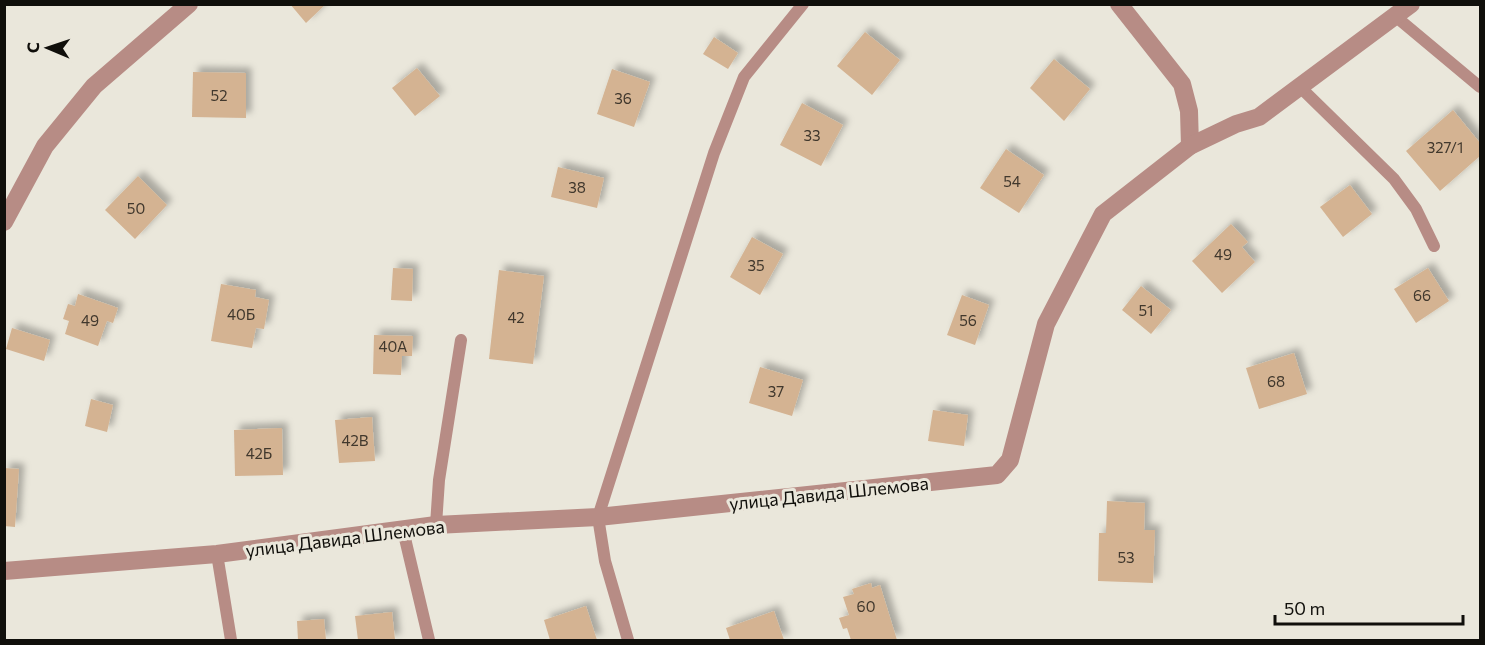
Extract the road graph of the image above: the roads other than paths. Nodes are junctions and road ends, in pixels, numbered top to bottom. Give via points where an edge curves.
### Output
1 (189, 4) edge
2 (803, 4) edge
3 (1119, 4) edge
4 (1411, 4) edge
5 (1395, 16) junction
6 (1300, 87) junction
7 (1480, 87) edge
8 (1190, 146) junction
9 (4, 222) edge
10 (1434, 246) dead end
11 (461, 340) dead end
12 (598, 517) junction
13 (436, 525) junction
14 (403, 530) junction
15 (217, 554) junction
16 (4, 571) edge
17 (231, 640) edge
18 (429, 640) edge
19 (628, 640) edge

1 - 9 street via 94,86 45,146
2 - 12 lane via 744,77 735,98
3 - 8 street via 1182,84 1189,111
4 - 5 street, улица Давида Шлемова
5 - 6 street, улица Давида Шлемова
5 - 7 lane
6 - 8 street, улица Давида Шлемова via 1259,117
6 - 10 lane via 1394,179 1416,209
8 - 12 street, улица Давида Шлемова via 1103,214 1046,324 1010,460 997,475
11 - 13 lane via 439,480
12 - 13 street, улица Давида Шлемова
12 - 19 lane via 605,561
13 - 14 street, улица Давида Шлемова
14 - 15 street, улица Давида Шлемова
14 - 18 lane
15 - 16 street, улица Давида Шлемова
15 - 17 lane

